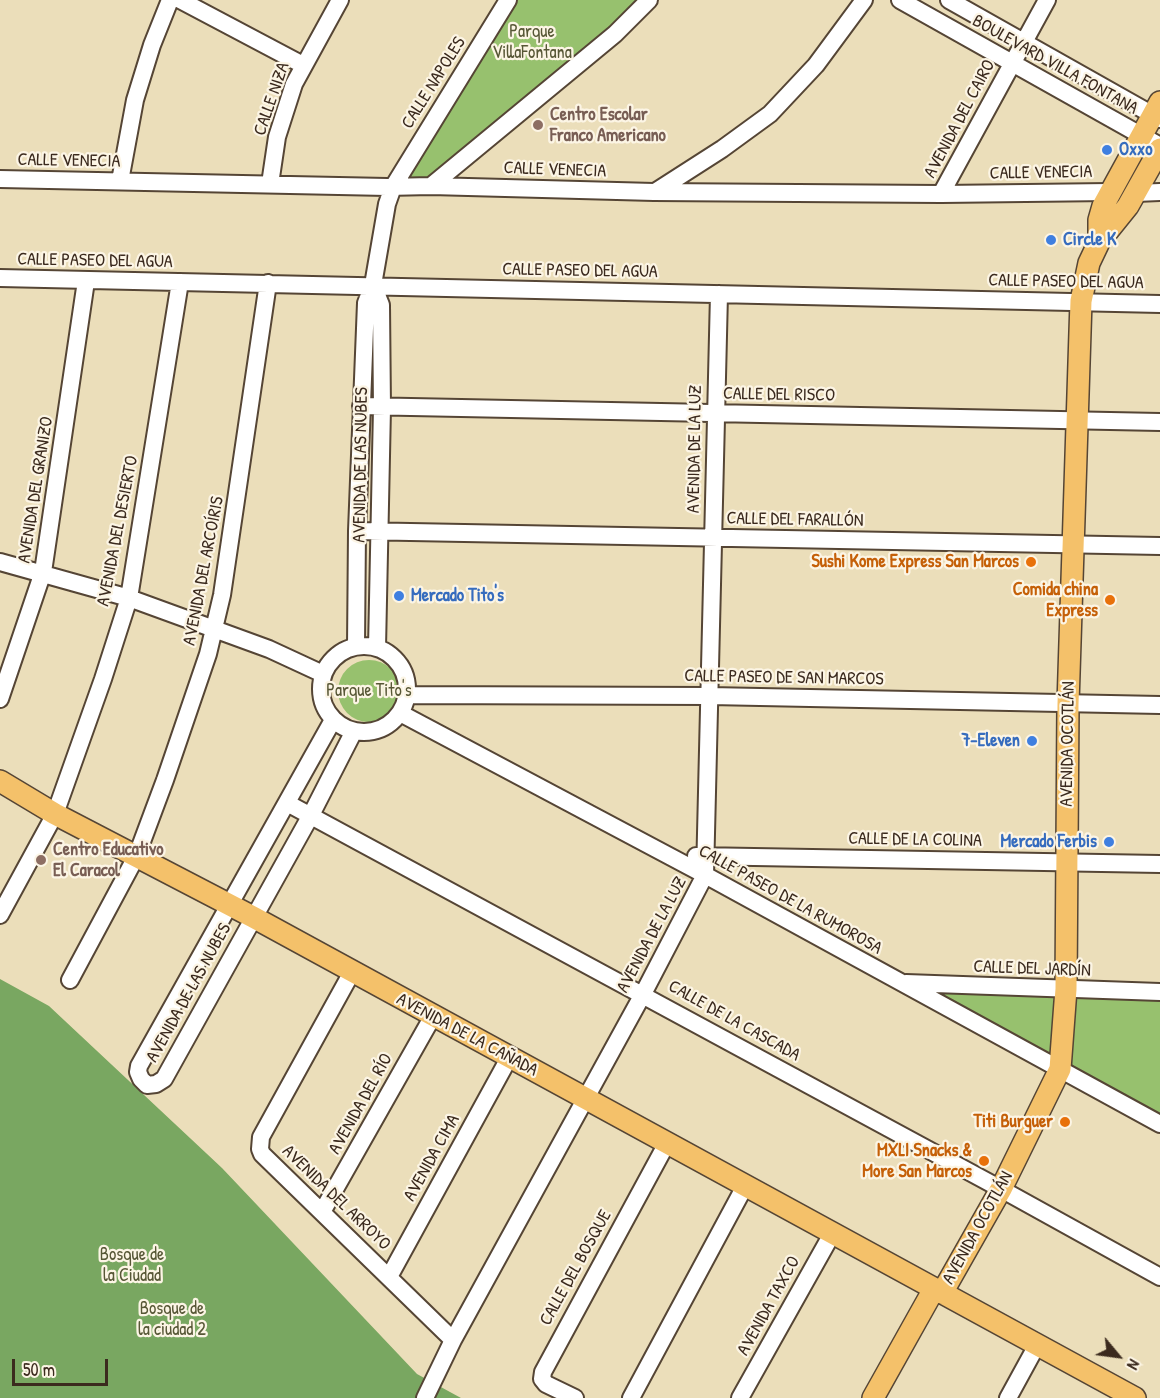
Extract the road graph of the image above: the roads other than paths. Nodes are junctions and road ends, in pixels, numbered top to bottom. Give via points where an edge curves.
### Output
1 (170, 0) edge
2 (180, 0) edge
3 (340, 0) edge
4 (508, 0) edge
5 (649, 0) edge
6 (864, 0) edge
7 (900, 0) edge
8 (949, 0) edge
9 (1047, 0) edge
10 (1023, 42) junction
11 (1012, 63) junction
12 (303, 65) junction
13 (1158, 112) edge
14 (1154, 144) edge
15 (0, 179) edge
16 (120, 182) junction
17 (270, 184) junction
18 (431, 186) junction
19 (393, 187) junction
20 (654, 192) junction
21 (1110, 192) junction
22 (1160, 192) edge
23 (1136, 193) junction
24 (941, 194) junction
25 (1099, 242) junction
26 (0, 278) edge
27 (86, 281) junction
28 (180, 282) junction
29 (268, 283) junction
30 (373, 285) junction
31 (719, 294) junction
32 (1081, 301) junction
33 (1160, 304) edge
34 (361, 406) junction
35 (382, 408) junction
36 (715, 413) junction
37 (1076, 421) junction
38 (1160, 422) edge
39 (357, 531) junction
40 (380, 532) junction
41 (714, 538) junction
42 (1073, 545) junction
43 (1160, 546) edge
44 (0, 562) edge
45 (43, 572) junction
46 (129, 597) junction
47 (216, 628) junction
48 (356, 646) junction
49 (377, 648) junction
50 (324, 674) junction
51 (407, 695) junction
52 (710, 696) junction
53 (0, 699) edge
54 (1068, 704) junction
55 (1160, 705) edge
56 (400, 713) junction
57 (333, 720) junction
58 (354, 732) junction
59 (0, 782) edge
60 (287, 803) junction
61 (55, 814) junction
62 (310, 815) junction
63 (137, 855) junction
64 (670, 856) junction
65 (706, 856) junction
66 (1067, 862) junction
67 (1160, 864) edge
68 (705, 875) junction
69 (229, 905) junction
70 (0, 915) edge
71 (253, 917) junction
72 (352, 972) junction
73 (70, 980) dead end
74 (902, 983) junction
75 (1066, 990) junction
76 (1160, 992) edge
77 (643, 994) junction
78 (433, 1016) junction
79 (509, 1058) junction
80 (1060, 1069) junction
81 (586, 1098) junction
82 (1160, 1124) edge
83 (667, 1143) junction
84 (746, 1186) junction
85 (1001, 1189) junction
86 (322, 1212) junction
87 (832, 1234) junction
88 (389, 1277) junction
89 (1160, 1277) edge
90 (938, 1291) junction
91 (453, 1340) junction
92 (1037, 1345) junction
93 (425, 1398) edge
94 (575, 1398) edge
95 (631, 1398) edge
96 (740, 1398) edge
97 (873, 1398) edge
98 (1008, 1398) edge
99 (1135, 1398) edge

1 - 16 street via 135,100
2 - 12 street
3 - 12 street, CALLE NIZA
4 - 19 street, CALLE NAPOLES
5 - 18 street via 615,34
6 - 20 street via 816,65 770,114
7 - 11 street, BOULEVARD VILLA FONTANA
8 - 10 street, BOULEVARD VILLA FONTANA
9 - 10 street, AVENIDA DEL CAIRO
10 - 11 street, AVENIDA DEL CAIRO
10 - 13 street, BOULEVARD VILLA FONTANA
11 - 14 street, BOULEVARD VILLA FONTANA
11 - 24 street, AVENIDA DEL CAIRO
12 - 17 street, CALLE NIZA via 286,106
13 - 14 main road
14 - 21 main road, AVENIDA OCOTLÁN
14 - 23 main road, AVENIDA OCOTLÁN
15 - 16 street, CALLE VENECIA
16 - 17 street, CALLE VENECIA
17 - 19 street, CALLE VENECIA
18 - 19 street, CALLE VENECIA
18 - 20 street, CALLE VENECIA
19 - 30 street, AVENIDA DE LAS NUBES
20 - 24 street, CALLE VENECIA
21 - 24 street, CALLE VENECIA
21 - 25 main road, AVENIDA OCOTLÁN via 1099,220
22 - 23 street
23 - 25 main road, AVENIDA OCOTLÁN
25 - 32 main road, AVENIDA OCOTLÁN via 1089,263
26 - 27 street, CALLE PASEO DEL AGUA
27 - 28 street, CALLE PASEO DEL AGUA
27 - 45 street, AVENIDA DEL GRANIZO
28 - 29 street, CALLE PASEO DEL AGUA
28 - 46 street, AVENIDA DEL DESIERTO
29 - 30 street, CALLE PASEO DEL AGUA
29 - 47 street, AVENIDA DEL ARCOÍRIS
30 - 31 street, CALLE PASEO DEL AGUA
30 - 34 street, AVENIDA DE LAS NUBES via 366,303
30 - 35 street, AVENIDA DE LAS NUBES via 381,305
31 - 32 street, CALLE PASEO DEL AGUA
31 - 36 street, AVENIDA DE LA LUZ
32 - 33 street, CALLE PASEO DEL AGUA
32 - 37 main road, AVENIDA OCOTLÁN
34 - 35 street, CALLE DEL RISCO
34 - 39 street, AVENIDA DE LAS NUBES
35 - 36 street, CALLE DEL RISCO
35 - 40 street, AVENIDA DE LAS NUBES
36 - 37 street, CALLE DEL RISCO
36 - 41 street, AVENIDA DE LA LUZ
37 - 38 street, CALLE DEL RISCO
37 - 42 main road, AVENIDA OCOTLÁN
39 - 40 street, CALLE DEL FARALLÓN
39 - 48 street, AVENIDA DE LAS NUBES
40 - 41 street, CALLE DEL FARALLÓN
40 - 49 street, AVENIDA DE LAS NUBES
41 - 42 street, CALLE DEL FARALLÓN
41 - 52 street, AVENIDA DE LA LUZ
42 - 43 street, CALLE DEL FARALLÓN
42 - 54 main road, AVENIDA OCOTLÁN
44 - 45 street
45 - 46 street
45 - 53 street, AVENIDA DEL GRANIZO
46 - 47 street
46 - 61 street, AVENIDA DEL DESIERTO
47 - 50 street
47 - 63 street, AVENIDA DEL ARCOÍRIS
48 - 49 street
48 - 50 street via 331,661
49 - 51 street via 401,666
50 - 57 street via 324,706
51 - 52 street, CALLE PASEO DE SAN MARCOS
51 - 56 street
52 - 54 street, CALLE PASEO DE SAN MARCOS
52 - 65 street, AVENIDA DE LA LUZ
54 - 55 street, CALLE PASEO DE SAN MARCOS
54 - 66 main road, AVENIDA OCOTLÁN
56 - 58 street via 388,725 372,732
56 - 64 street, CALLE PASEO DE LA RUMOROSA
57 - 58 street
57 - 60 street, AVENIDA DE LAS NUBES
58 - 62 street, AVENIDA DE LAS NUBES
59 - 61 main road, AVENIDA DE LA CAÑADA
60 - 62 street, CALLE DE LA CASCADA
60 - 69 street, AVENIDA DE LAS NUBES
61 - 63 main road, AVENIDA DE LA CAÑADA
61 - 70 street, AVENIDA DEL DESIERTO
62 - 71 street, AVENIDA DE LAS NUBES
62 - 77 street, CALLE DE LA CASCADA
63 - 69 main road, AVENIDA DE LA CAÑADA
63 - 73 street, AVENIDA DEL ARCOÍRIS
64 - 65 street, CALLE DE LA COLINA
64 - 68 street, CALLE PASEO DE LA RUMOROSA
65 - 66 street, CALLE DE LA COLINA
65 - 68 street, AVENIDA DE LA LUZ
66 - 67 street, CALLE DE LA COLINA
66 - 75 main road, AVENIDA OCOTLÁN
68 - 74 street, CALLE PASEO DE LA RUMOROSA
68 - 77 street, AVENIDA DE LA LUZ
69 - 71 main road, AVENIDA DE LA CAÑADA
69 - 71 street, AVENIDA DE LAS NUBES via 139,1066 141,1079 147,1084 164,1079
71 - 72 main road, AVENIDA DE LA CAÑADA
72 - 78 main road, AVENIDA DE LA CAÑADA
72 - 86 street, AVENIDA DEL ARROYO via 259,1143 262,1154
74 - 75 street, CALLE DEL JARDÍN
74 - 80 street, CALLE PASEO DE LA RUMOROSA
75 - 76 street, CALLE DEL JARDÍN
75 - 80 main road, AVENIDA OCOTLÁN
77 - 81 street, AVENIDA DE LA LUZ
77 - 85 street, CALLE DE LA CASCADA
78 - 79 main road, AVENIDA DE LA CAÑADA
78 - 86 street, AVENIDA DEL RÍO
79 - 81 main road, AVENIDA DE LA CAÑADA
79 - 88 street, AVENIDA CIMA
80 - 82 street, CALLE PASEO DE LA RUMOROSA
80 - 85 main road, AVENIDA OCOTLÁN
81 - 83 main road, AVENIDA DE LA CAÑADA
81 - 91 street, AVENIDA DE LA LUZ
83 - 84 main road, AVENIDA DE LA CAÑADA
83 - 94 street, CALLE DEL BOSQUE via 543,1372 546,1384
84 - 87 main road, AVENIDA DE LA CAÑADA
84 - 95 street
85 - 89 street, CALLE DE LA CASCADA
85 - 90 main road, AVENIDA OCOTLÁN
86 - 88 street, AVENIDA DEL ARROYO
87 - 90 main road, AVENIDA DE LA CAÑADA
87 - 96 street, AVENIDA TAXCO
88 - 91 street, AVENIDA DEL ARROYO
90 - 92 main road, AVENIDA DE LA CAÑADA
90 - 97 main road, AVENIDA OCOTLÁN
91 - 93 street, AVENIDA DE LA LUZ
92 - 98 street
92 - 99 main road, AVENIDA DE LA CAÑADA

